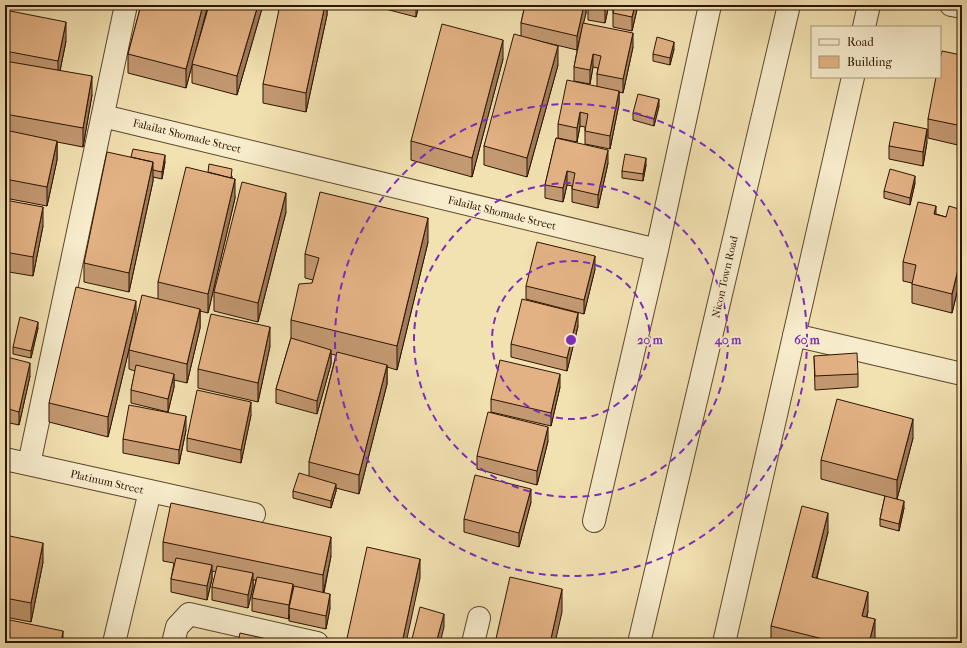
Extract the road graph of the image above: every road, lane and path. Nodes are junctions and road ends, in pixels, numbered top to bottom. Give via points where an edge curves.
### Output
1 (126, 5) edge
2 (710, 5) edge
3 (789, 5) edge
4 (869, 5) edge
5 (951, 5) edge
6 (962, 7) edge
7 (864, 26) edge
8 (853, 78) edge
9 (103, 116) junction
10 (657, 250) junction
11 (794, 335) junction
12 (962, 374) edge
13 (5, 459) edge
14 (30, 464) junction
15 (150, 491) junction
16 (254, 514) dead end
17 (594, 520) dead end
18 (479, 618) dead end
19 (114, 643) edge
20 (173, 643) edge
21 (317, 643) edge
22 (473, 643) edge
23 (639, 643) edge
24 (724, 643) edge

1 - 9 street
2 - 10 street
3 - 23 street, Nicon Town Road
4 - 7 street
5 - 6 street
8 - 11 street
9 - 10 street, Falailat Shomade Street
9 - 14 street
10 - 17 street
11 - 12 street
11 - 24 street
13 - 14 street, Platinum Street
14 - 15 street, Platinum Street
15 - 16 street
15 - 19 street, Platinum Street
18 - 22 street
20 - 21 street via 176,627 189,614

